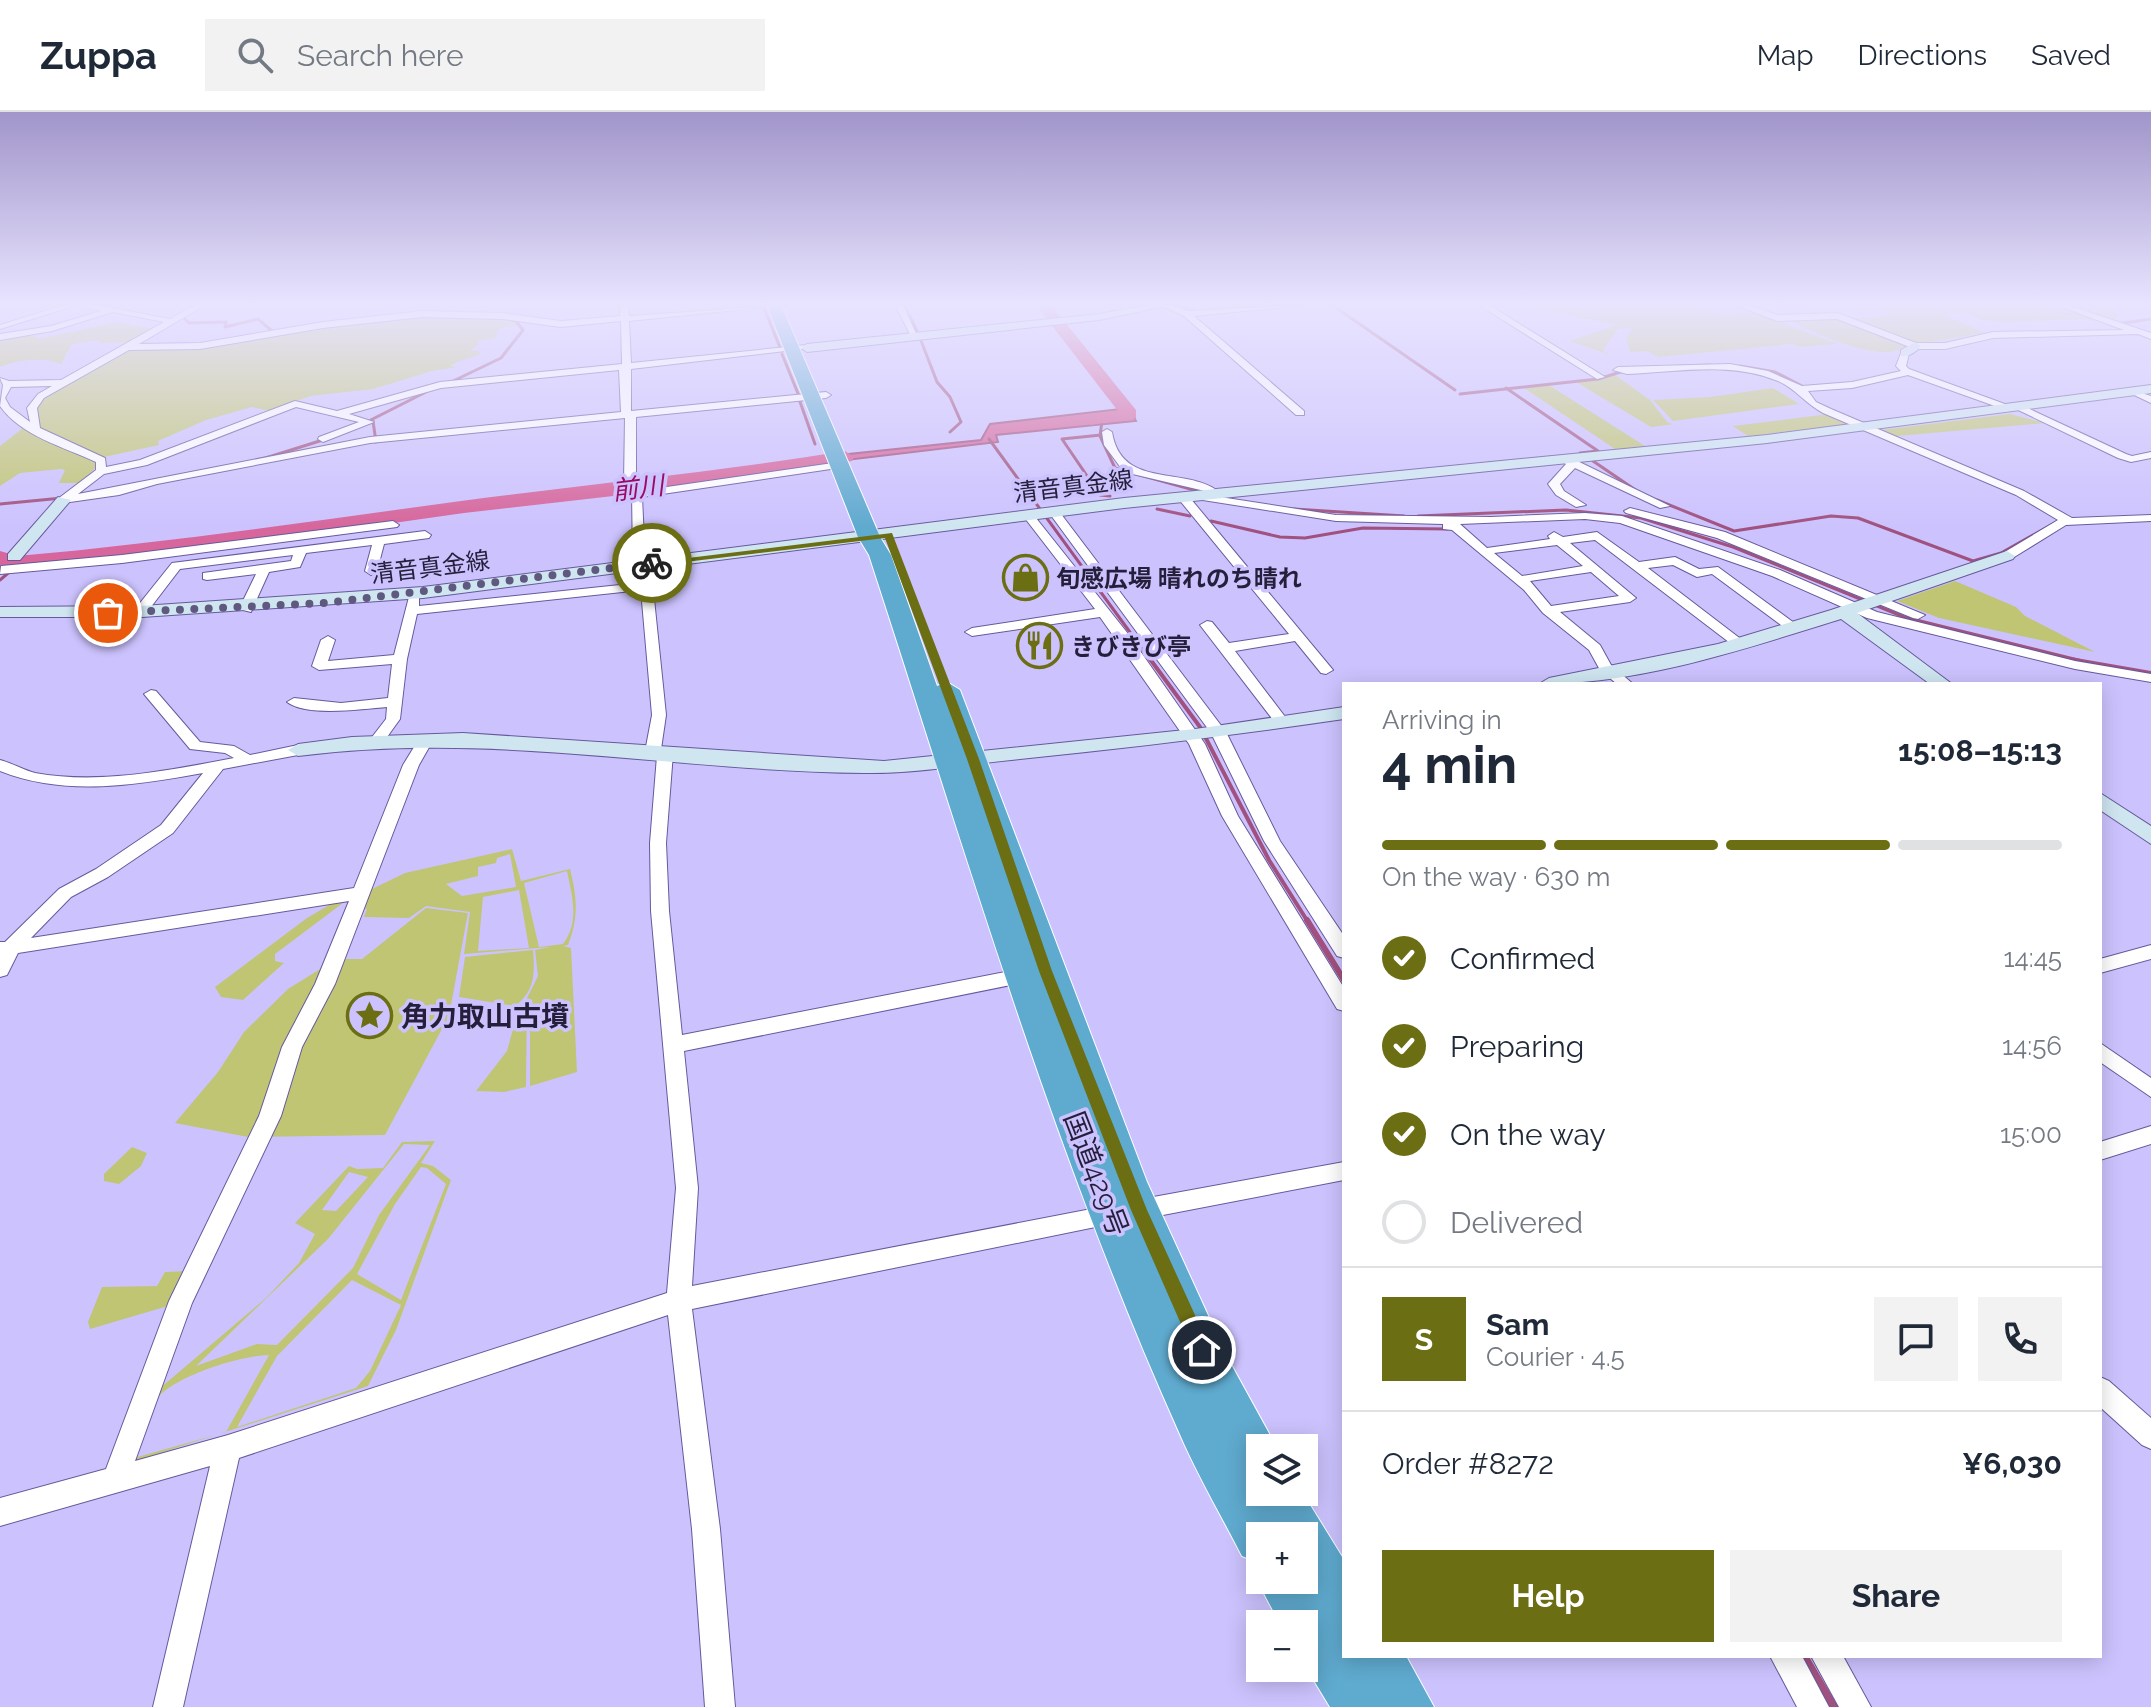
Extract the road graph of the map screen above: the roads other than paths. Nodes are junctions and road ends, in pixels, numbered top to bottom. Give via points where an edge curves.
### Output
1 (67, 379) edge
2 (498, 379) edge
3 (627, 379) edge
4 (813, 379) edge
5 (1262, 379) edge
6 (1785, 379) edge
7 (1876, 379) edge
8 (1930, 379) edge
9 (4, 383) edge
10 (60, 383) junction
11 (1804, 389) junction
12 (2151, 389) edge
13 (2135, 392) junction
14 (820, 396) junction
15 (2151, 400) edge
16 (2013, 408) junction
17 (1300, 413) dead end
18 (338, 414) junction
19 (628, 415) junction
20 (36, 427) junction
21 (1861, 428) junction
22 (1107, 432) dead end
23 (302, 445) dead end
24 (2151, 455) edge
25 (845, 459) junction
26 (1569, 461) junction
27 (101, 471) junction
28 (644, 484) dead end
29 (1255, 489) junction
30 (1228, 492) junction
31 (1192, 496) junction
32 (66, 498) junction
33 (1580, 505) junction
34 (1664, 506) dead end
35 (1041, 514) junction
36 (1392, 515) junction
37 (2151, 518) edge
38 (1413, 520) junction
39 (1504, 520) junction
40 (2069, 521) junction
41 (393, 525) dead end
42 (1371, 530) dead end
43 (1458, 530) junction
44 (425, 535) dead end
45 (879, 536) junction
46 (1560, 540) junction
47 (379, 541) junction
48 (301, 550) junction
49 (1492, 550) dead end
50 (180, 551) junction
51 (2007, 556) joint
52 (641, 564) junction
53 (8, 565) edge
54 (1635, 565) junction
55 (176, 566) junction
56 (1593, 568) junction
57 (264, 569) junction
58 (371, 571) dead end
59 (207, 576) dead end
60 (1527, 578) dead end
61 (644, 586) junction
62 (1672, 592) junction
63 (1630, 598) junction
64 (413, 602) junction
65 (1864, 607) junction
66 (246, 609) junction
67 (1550, 609) junction
68 (0, 612) edge
69 (1104, 612) junction
70 (139, 613) junction
71 (1207, 625) dead end
72 (1794, 628) junction
73 (972, 632) dead end
74 (1298, 637) junction
75 (328, 640) dead end
76 (1739, 643) junction
77 (1226, 648) junction
78 (400, 659) junction
79 (2151, 666) edge
80 (1326, 670) dead end
81 (2151, 678) edge
82 (1620, 679) edge
83 (1577, 682) edge
84 (1940, 682) edge
85 (151, 694) dead end
86 (294, 702) dead end
87 (395, 702) junction
88 (1342, 713) edge
89 (1282, 722) junction
90 (1204, 734) junction
91 (377, 741) junction
92 (424, 742) junction
93 (298, 750) joint
94 (659, 753) junction
95 (247, 759) junction
96 (961, 760) junction
97 (0, 765) edge
98 (218, 765) junction
99 (2102, 801) edge
100 (2151, 837) edge
101 (360, 893) junction
102 (6, 948) edge
103 (1342, 948) edge
104 (2151, 952) edge
105 (2102, 965) edge
106 (0, 970) edge
107 (1034, 973) junction
108 (1342, 1001) edge
109 (673, 1045) junction
110 (2102, 1052) edge
111 (2151, 1089) edge
112 (2151, 1135) edge
113 (2102, 1150) edge
114 (1342, 1171) edge
115 (1125, 1213) junction
116 (679, 1300) junction
117 (2102, 1392) edge
118 (2151, 1436) edge
119 (1246, 1440) edge
120 (228, 1448) junction
121 (116, 1481) junction
122 (0, 1512) edge
123 (1251, 1522) edge
124 (1318, 1566) edge
125 (1292, 1594) edge
126 (1342, 1605) edge
127 (1376, 1658) edge
128 (1786, 1658) edge
129 (1827, 1658) edge
130 (168, 1707) edge
131 (720, 1707) edge
132 (1361, 1707) edge
133 (1407, 1707) edge
134 (1814, 1707) edge
135 (1856, 1707) edge

1 - 10 street
2 - 18 street via 440,385
3 - 19 street
4 - 14 highway, 国道429号
5 - 17 street
6 - 11 street
7 - 11 street
8 - 16 street
9 - 10 street
9 - 20 street via 3,405
10 - 20 street via 35,402
11 - 21 street via 1813,404
12 - 13 main road, 清音真金線
13 - 15 street
13 - 16 main road, 清音真金線
14 - 19 street
14 - 25 highway, 国道429号
16 - 21 main road, 清音真金線
16 - 24 street via 2122,456
18 - 23 street via 369,422
18 - 27 street via 295,404 143,463
19 - 28 street via 630,482
19 - 32 street via 374,440
20 - 27 street via 101,460
21 - 26 main road, 清音真金線
21 - 40 street via 2020,493
22 - 30 street via 1109,445 1128,470
25 - 45 highway, 国道429号
25 - 52 street via 637,492
26 - 29 main road, 清音真金線
26 - 33 street via 1554,484
26 - 34 street
27 - 32 street
29 - 30 main road, 清音真金線
29 - 36 street via 1307,505
30 - 31 main road, 清音真金線
31 - 35 main road, 清音真金線
31 - 36 street via 1303,515
31 - 74 street
32 - 53 main road
33 - 36 street
33 - 65 street via 1699,528
35 - 45 main road, 清音真金線
35 - 69 street
35 - 90 street
36 - 38 street
37 - 40 street
38 - 39 street
38 - 43 street
39 - 46 street via 1539,524
39 - 65 street via 1585,516 1640,525
40 - 51 street
41 - 50 street
42 - 43 street
43 - 67 street
44 - 47 street
45 - 52 main road, 清音真金線
45 - 96 highway, 国道429号 via 880,555 911,643
46 - 49 street
46 - 54 street via 1597,536
46 - 56 street
47 - 48 street
47 - 58 street
48 - 55 street
48 - 57 street via 296,564
50 - 53 street
50 - 55 street
51 - 65 main road
52 - 61 street
52 - 64 main road, 清音真金線
54 - 56 street
54 - 62 street
54 - 72 street via 1675,561 1697,573 1714,570
55 - 70 street
56 - 60 street
56 - 63 street
57 - 59 street
57 - 66 street
61 - 64 street
61 - 94 street
62 - 63 street
62 - 76 street
63 - 67 street
64 - 66 main road, 清音真金線
64 - 78 street
65 - 72 main road
65 - 79 street
65 - 81 street via 2075,665
65 - 84 main road
66 - 70 main road, 清音真金線
67 - 82 street via 1595,648
68 - 70 main road, 清音真金線
69 - 73 street
69 - 90 street
71 - 77 street
72 - 76 main road
74 - 77 street
74 - 80 street
75 - 78 street via 319,666
76 - 82 main road
77 - 89 street
78 - 87 street
82 - 83 main road
85 - 95 street via 195,746 229,749
86 - 87 street via 341,707
87 - 91 street via 393,719
88 - 89 main road
89 - 90 main road
90 - 96 main road
90 - 103 street
90 - 108 street via 1263,874
91 - 92 main road
91 - 93 main road
92 - 94 main road via 558,744
92 - 101 street
93 - 95 street
94 - 96 main road via 859,767
94 - 109 street via 660,911
95 - 98 street
96 - 107 highway, 国道429号
97 - 98 street via 20,776 56,782
98 - 102 street via 167,829 65,893
99 - 100 main road
101 - 102 street
101 - 121 street via 325,984 292,1047 258,1144 181,1301
102 - 106 street
104 - 105 street
107 - 109 street
107 - 115 highway, 国道429号
109 - 116 street via 687,1188
110 - 111 street
112 - 113 street
114 - 115 street
115 - 116 street
115 - 119 highway, 国道429号
115 - 123 highway, 国道429号 via 1196,1418
116 - 120 street
116 - 131 street
117 - 118 street
120 - 121 street
120 - 130 street
121 - 122 street
124 - 126 highway
125 - 132 highway
127 - 133 highway
128 - 134 street
129 - 135 street

